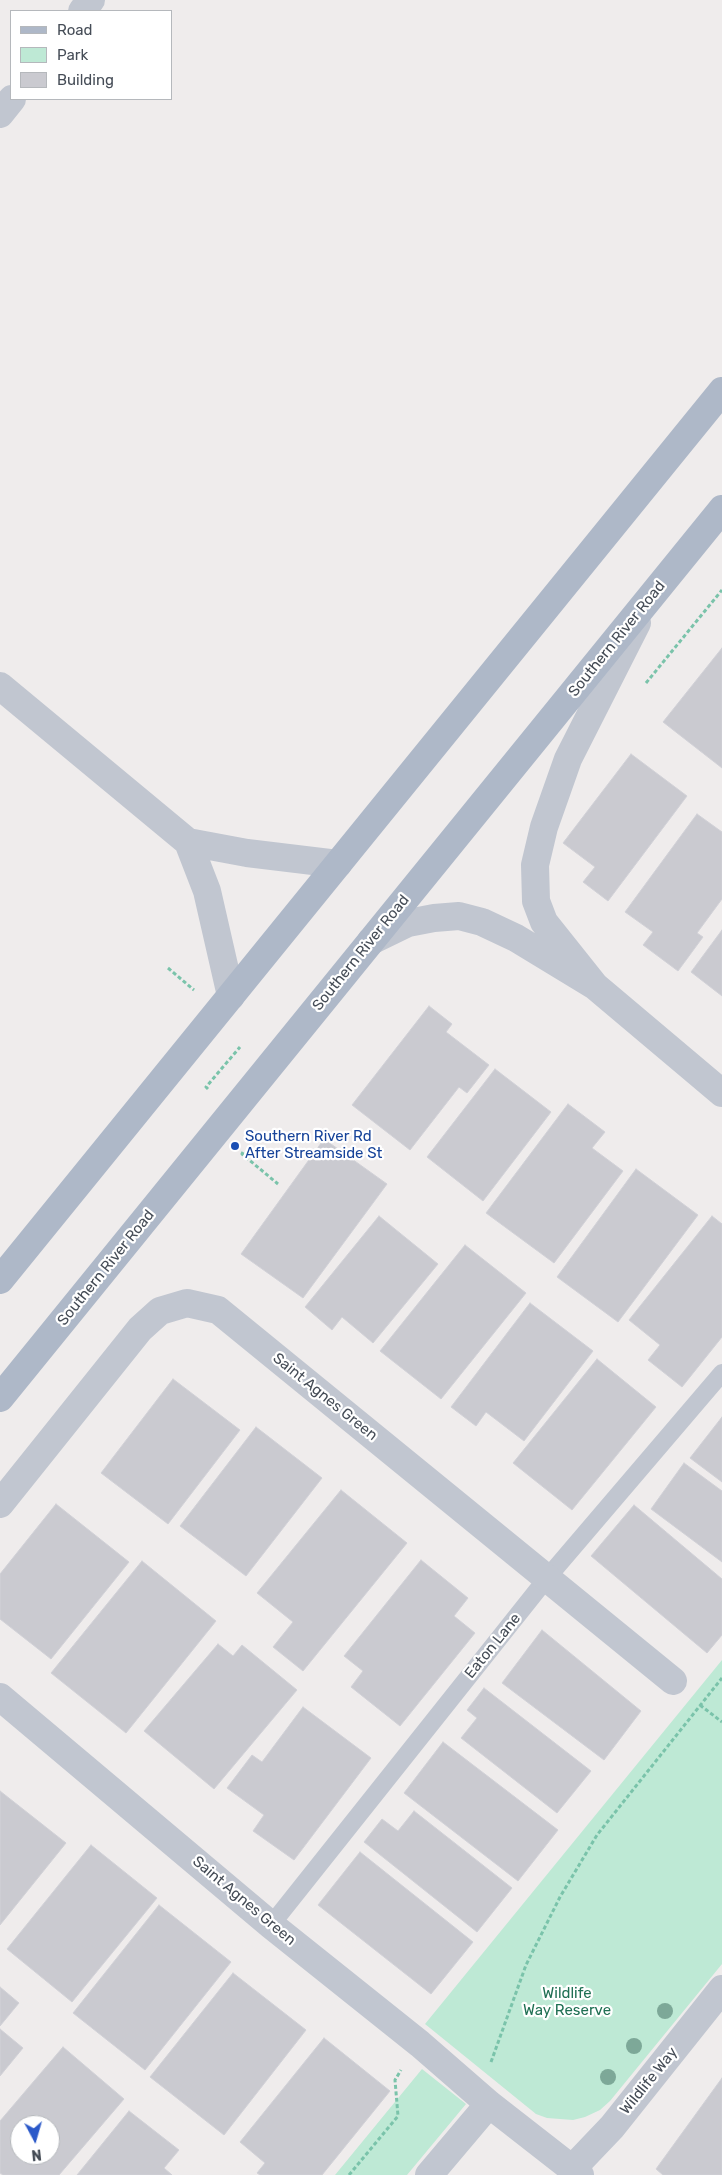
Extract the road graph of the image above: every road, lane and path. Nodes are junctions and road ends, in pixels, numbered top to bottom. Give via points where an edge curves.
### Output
1 (91, 0) edge
2 (83, 10) edge
3 (11, 100) edge
4 (0, 114) edge
5 (722, 391) edge
6 (722, 508) edge
7 (646, 605) junction
8 (0, 686) edge
9 (188, 842) junction
10 (338, 864) junction
11 (371, 941) junction
12 (595, 986) junction
13 (231, 996) junction
14 (722, 1094) edge
15 (0, 1280) edge
16 (722, 1373) edge
17 (0, 1398) edge
18 (0, 1504) edge
19 (547, 1578) junction
20 (722, 1678) edge
21 (673, 1681) dead end
22 (0, 1697) edge
23 (700, 1705) junction
24 (722, 1722) edge
25 (271, 1924) junction
26 (722, 1989) edge
27 (490, 2066) dead end
28 (402, 2068) dead end
29 (489, 2104) junction
30 (576, 2172) edge
31 (349, 2175) edge
32 (429, 2175) edge

1 - 2 street
3 - 4 street
5 - 10 main road
6 - 7 main road, Southern River Road
7 - 11 main road, Southern River Road
7 - 12 street via 568,759 544,827 535,866 536,901 544,922
8 - 9 street
9 - 10 street
9 - 13 street via 207,891
10 - 13 main road
11 - 12 street via 408,923 459,916 482,922 516,938
11 - 17 main road, Southern River Road
12 - 14 street
13 - 15 main road
16 - 19 lane, Eaton Lane
18 - 19 street, Saint Agnes Green via 140,1329 160,1311 187,1303 218,1310
19 - 21 street, Saint Agnes Green
19 - 25 lane, Eaton Lane
20 - 23 path
22 - 25 street, Saint Agnes Green
23 - 24 path
23 - 27 path via 597,1835 560,1897 526,1965
25 - 29 street, Saint Agnes Green
26 - 30 street, Wildlife Way
28 - 31 path via 395,2080 398,2116
29 - 30 street, Saint Agnes Green
29 - 32 street

